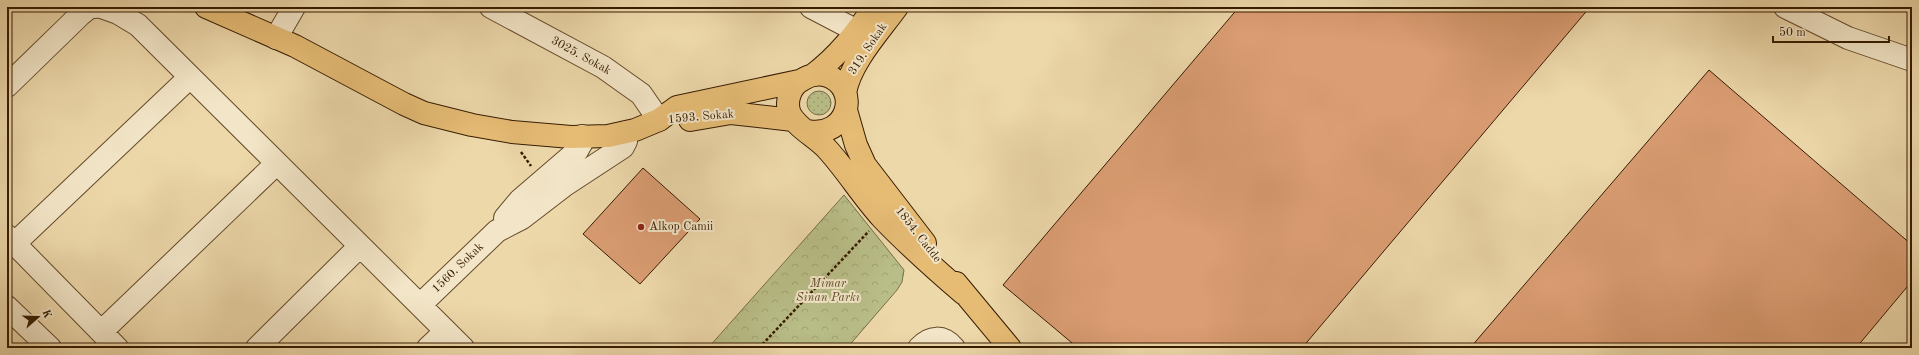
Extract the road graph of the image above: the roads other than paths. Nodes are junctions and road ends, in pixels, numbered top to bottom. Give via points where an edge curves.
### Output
1 (206, 7) edge
2 (294, 7) edge
3 (491, 7) edge
4 (811, 7) edge
5 (874, 7) edge
6 (897, 7) edge
7 (1785, 7) edge
8 (91, 8) edge
9 (857, 31) junction
10 (276, 38) junction
11 (1912, 60) edge
12 (190, 77) junction
13 (806, 78) junction
14 (7, 86) edge
15 (845, 102) junction
16 (659, 120) junction
17 (801, 126) junction
18 (627, 132) junction
19 (582, 136) junction
20 (277, 163) junction
21 (550, 176) junction
22 (11, 240) edge
23 (360, 246) junction
24 (964, 294) junction
25 (420, 305) junction
26 (7, 307) edge
27 (446, 331) junction
28 (101, 332) junction
29 (50, 348) edge
30 (117, 348) edge
31 (257, 348) edge
32 (428, 348) edge
33 (463, 348) edge
34 (919, 348) edge
35 (954, 348) edge
36 (1010, 348) edge

1 - 10 main road
2 - 10 street
3 - 16 street, 3025. Sokak via 619,77 641,94
4 - 9 street
5 - 9 main road, 319. Sokak
6 - 15 main road, 319. Sokak via 856,64 848,79
7 - 11 street via 1848,38
8 - 12 street via 118,13 138,25
8 - 14 street
9 - 13 main road, 319. Sokak via 832,60
10 - 19 main road via 424,113 512,132
12 - 20 street
12 - 22 street
13 - 15 main road via 828,76 835,80
13 - 16 main road, 1593. Sokak via 677,107
13 - 17 main road via 793,87 789,100 790,112
15 - 17 main road via 842,119 832,129 817,133
15 - 24 main road, 1854. Cadde via 856,145 872,176
16 - 17 main road, 1593. Sokak via 680,121 731,113
16 - 18 main road
17 - 24 main road via 818,139 882,217 930,266
18 - 19 main road via 608,136
18 - 21 street via 623,147
19 - 21 street via 577,151
20 - 23 street
20 - 28 street
21 - 25 street, 1560. Sokak via 507,213 497,231
22 - 28 street
23 - 25 street
23 - 31 street
24 - 36 main road, 1854. Cadde
25 - 27 street
26 - 29 street
27 - 32 street
27 - 33 street
28 - 30 street
34 - 35 street via 933,338 947,341

